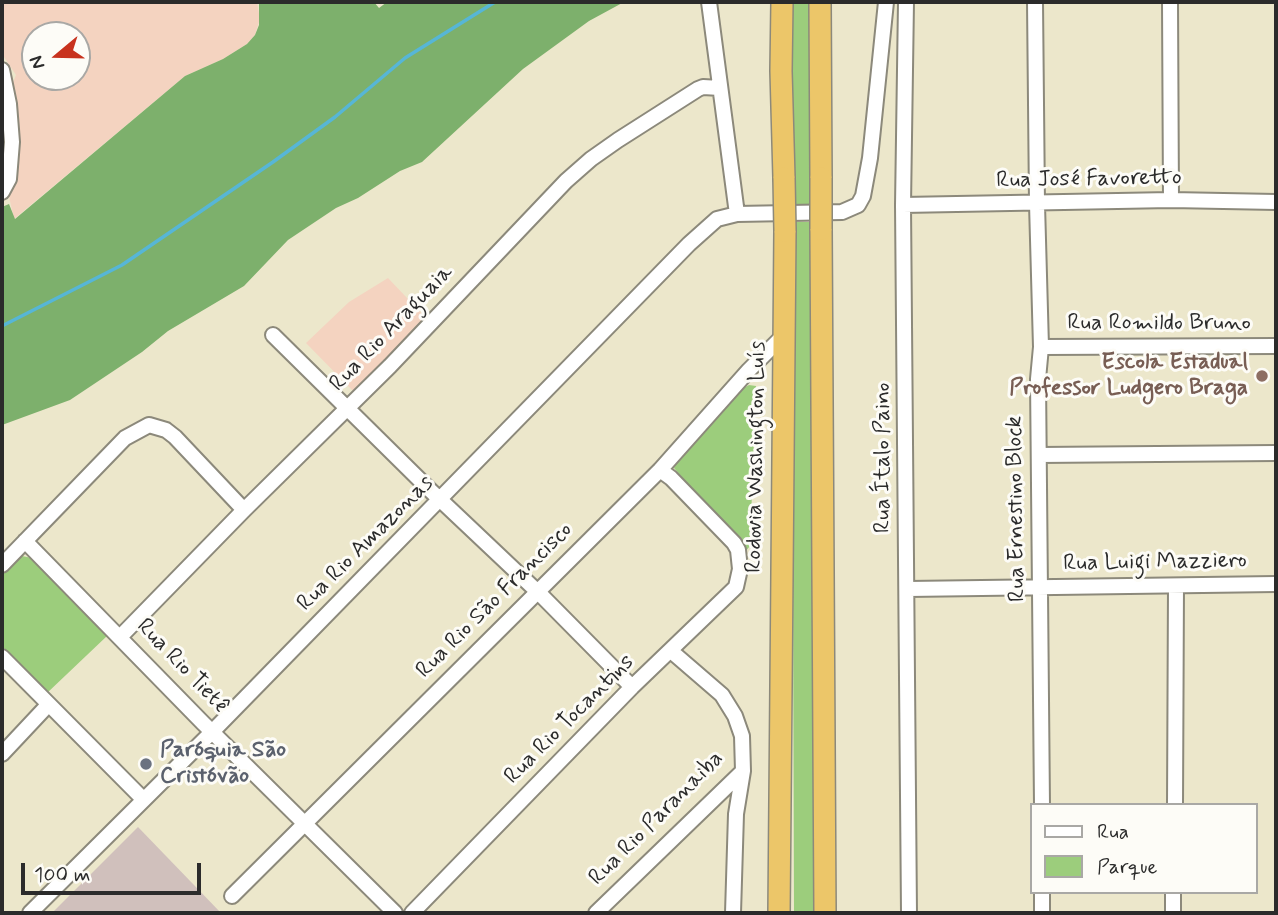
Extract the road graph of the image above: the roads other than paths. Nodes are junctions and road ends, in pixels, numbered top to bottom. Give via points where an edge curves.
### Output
1 (709, 2) edge
2 (772, 2) edge
3 (782, 2) edge
4 (822, 2) edge
5 (886, 2) edge
6 (906, 2) edge
7 (1035, 2) edge
8 (1171, 2) edge
9 (2, 71) edge
10 (781, 71) junction
11 (720, 88) junction
12 (2, 192) edge
13 (1171, 200) junction
14 (1276, 202) edge
15 (1037, 204) junction
16 (903, 205) junction
17 (737, 214) junction
18 (785, 334) junction
19 (273, 335) dead end
20 (1041, 346) junction
21 (1276, 346) edge
22 (346, 409) junction
23 (1276, 453) edge
24 (1039, 455) junction
25 (660, 470) junction
26 (441, 500) junction
27 (244, 510) junction
28 (25, 541) junction
29 (2, 565) edge
30 (1276, 584) edge
31 (1176, 586) junction
32 (1042, 587) junction
33 (908, 589) junction
34 (536, 591) junction
35 (120, 637) junction
36 (671, 651) junction
37 (2, 657) edge
38 (632, 687) junction
39 (48, 705) junction
40 (212, 732) junction
41 (2, 754) edge
42 (743, 771) junction
43 (143, 799) junction
44 (1042, 803) edge
45 (1175, 803) edge
46 (306, 822) junction
47 (1042, 894) edge
48 (1173, 894) edge
49 (232, 896) dead end
50 (30, 913) edge
51 (395, 913) edge
52 (412, 913) edge
53 (596, 913) edge
54 (733, 913) edge
55 (779, 913) edge
56 (825, 913) edge
57 (909, 913) edge
58 (1042, 913) edge
59 (1173, 913) edge

1 - 11 street
2 - 10 highway
3 - 10 highway, Rodovia Washington Luís
4 - 56 highway, bridge
5 - 17 street via 870,158 858,205 842,212
6 - 16 street, Rua Ítalo Paino
7 - 15 street, Rua Ernestino Block
8 - 13 street
9 - 12 street via 12,142 9,179
10 - 18 highway, Rodovia Washington Luís, bridge
11 - 17 street
11 - 22 street, Rua Rio Araguaia via 698,89 591,159
13 - 14 street, Rua José Favoretto
13 - 15 street, Rua José Favoretto
15 - 16 street, Rua José Favoretto
15 - 20 street, Rua Ernestino Block
16 - 33 street, Rua Ítalo Paino
17 - 26 street, Rua Rio Amazonas via 717,219 689,244
18 - 25 street, Rua Rio São Francisco
18 - 55 highway, Rodovia Washington Luís
19 - 22 street
20 - 21 street, Rua Romildo Bruno
20 - 24 street, Rua Ernestino Block
22 - 26 street
22 - 27 street, Rua Rio Araguaia
23 - 24 street
24 - 32 street, Rua Ernestino Block
25 - 34 street, Rua Rio São Francisco
25 - 36 street, Rua Rio Tocantins via 718,525 738,550 740,569 736,587
26 - 34 street
26 - 40 street, Rua Rio Amazonas
27 - 28 street via 188,449 166,430 149,425 125,438
27 - 35 street, Rua Rio Araguaia
28 - 29 street
28 - 35 street, Rua Rio Tietê
30 - 31 street, Rua Luigi Mazziero
31 - 32 street, Rua Luigi Mazziero
31 - 45 street
32 - 33 street, Rua Luigi Mazziero
32 - 44 street, Rua Ernestino Block
33 - 57 street, Rua Ítalo Paino
34 - 38 street
34 - 46 street, Rua Rio São Francisco
35 - 40 street, Rua Rio Tietê
36 - 38 street, Rua Rio Tocantins
36 - 42 street, Rua Rio Paranaiba via 722,695 735,716 742,736
37 - 39 street
38 - 52 street, Rua Rio Tocantins
39 - 41 street
39 - 43 street
40 - 43 street, Rua Rio Amazonas
40 - 46 street, Rua Rio Tietê
42 - 53 street, Rua Rio Paranaiba
42 - 54 street via 736,814
43 - 50 street, Rua Rio Amazonas
46 - 49 street, Rua Rio São Francisco
46 - 51 street, Rua Rio Tietê
47 - 58 street
48 - 59 street

